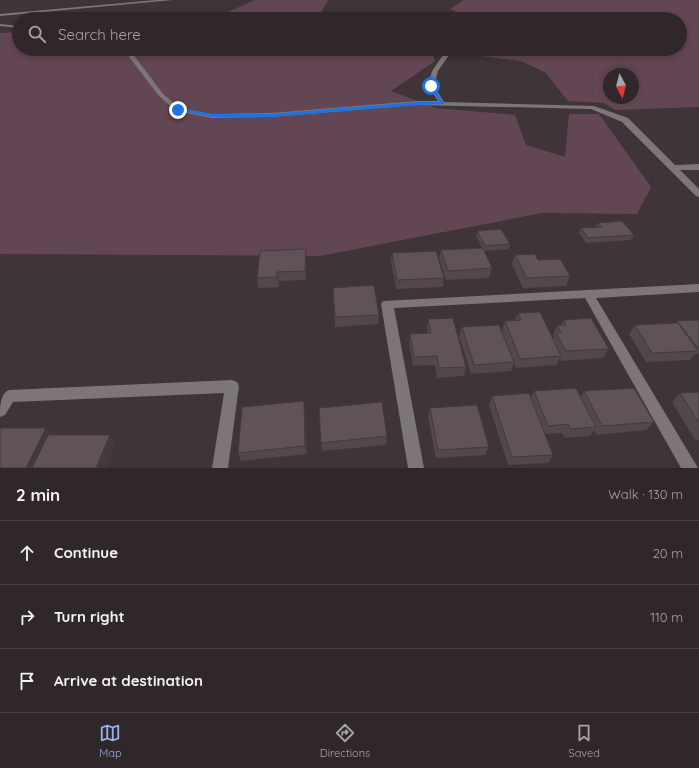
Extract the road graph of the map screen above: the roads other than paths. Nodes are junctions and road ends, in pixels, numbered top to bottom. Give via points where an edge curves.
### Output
1 (146, 0) edge
2 (171, 0) edge
3 (125, 4) junction
4 (34, 12) edge
5 (12, 14) edge
6 (0, 15) edge
7 (0, 25) edge
8 (12, 26) edge
9 (131, 56) edge
10 (445, 56) edge
11 (442, 103) junction
12 (699, 167) edge
13 (673, 168) junction
14 (699, 194) edge
15 (699, 288) edge
16 (588, 294) junction
17 (0, 410) edge
18 (220, 468) edge
19 (416, 468) edge
20 (690, 468) edge

1 - 3 street
2 - 3 street
3 - 4 street
5 - 6 street
7 - 8 street
9 - 11 street via 161,95 178,110 212,116 271,115
10 - 11 street via 435,71 431,86
11 - 13 street via 592,107 625,120
12 - 13 street
13 - 14 street
15 - 16 street
16 - 19 street via 387,304
16 - 20 street
17 - 18 street via 9,396 232,386

